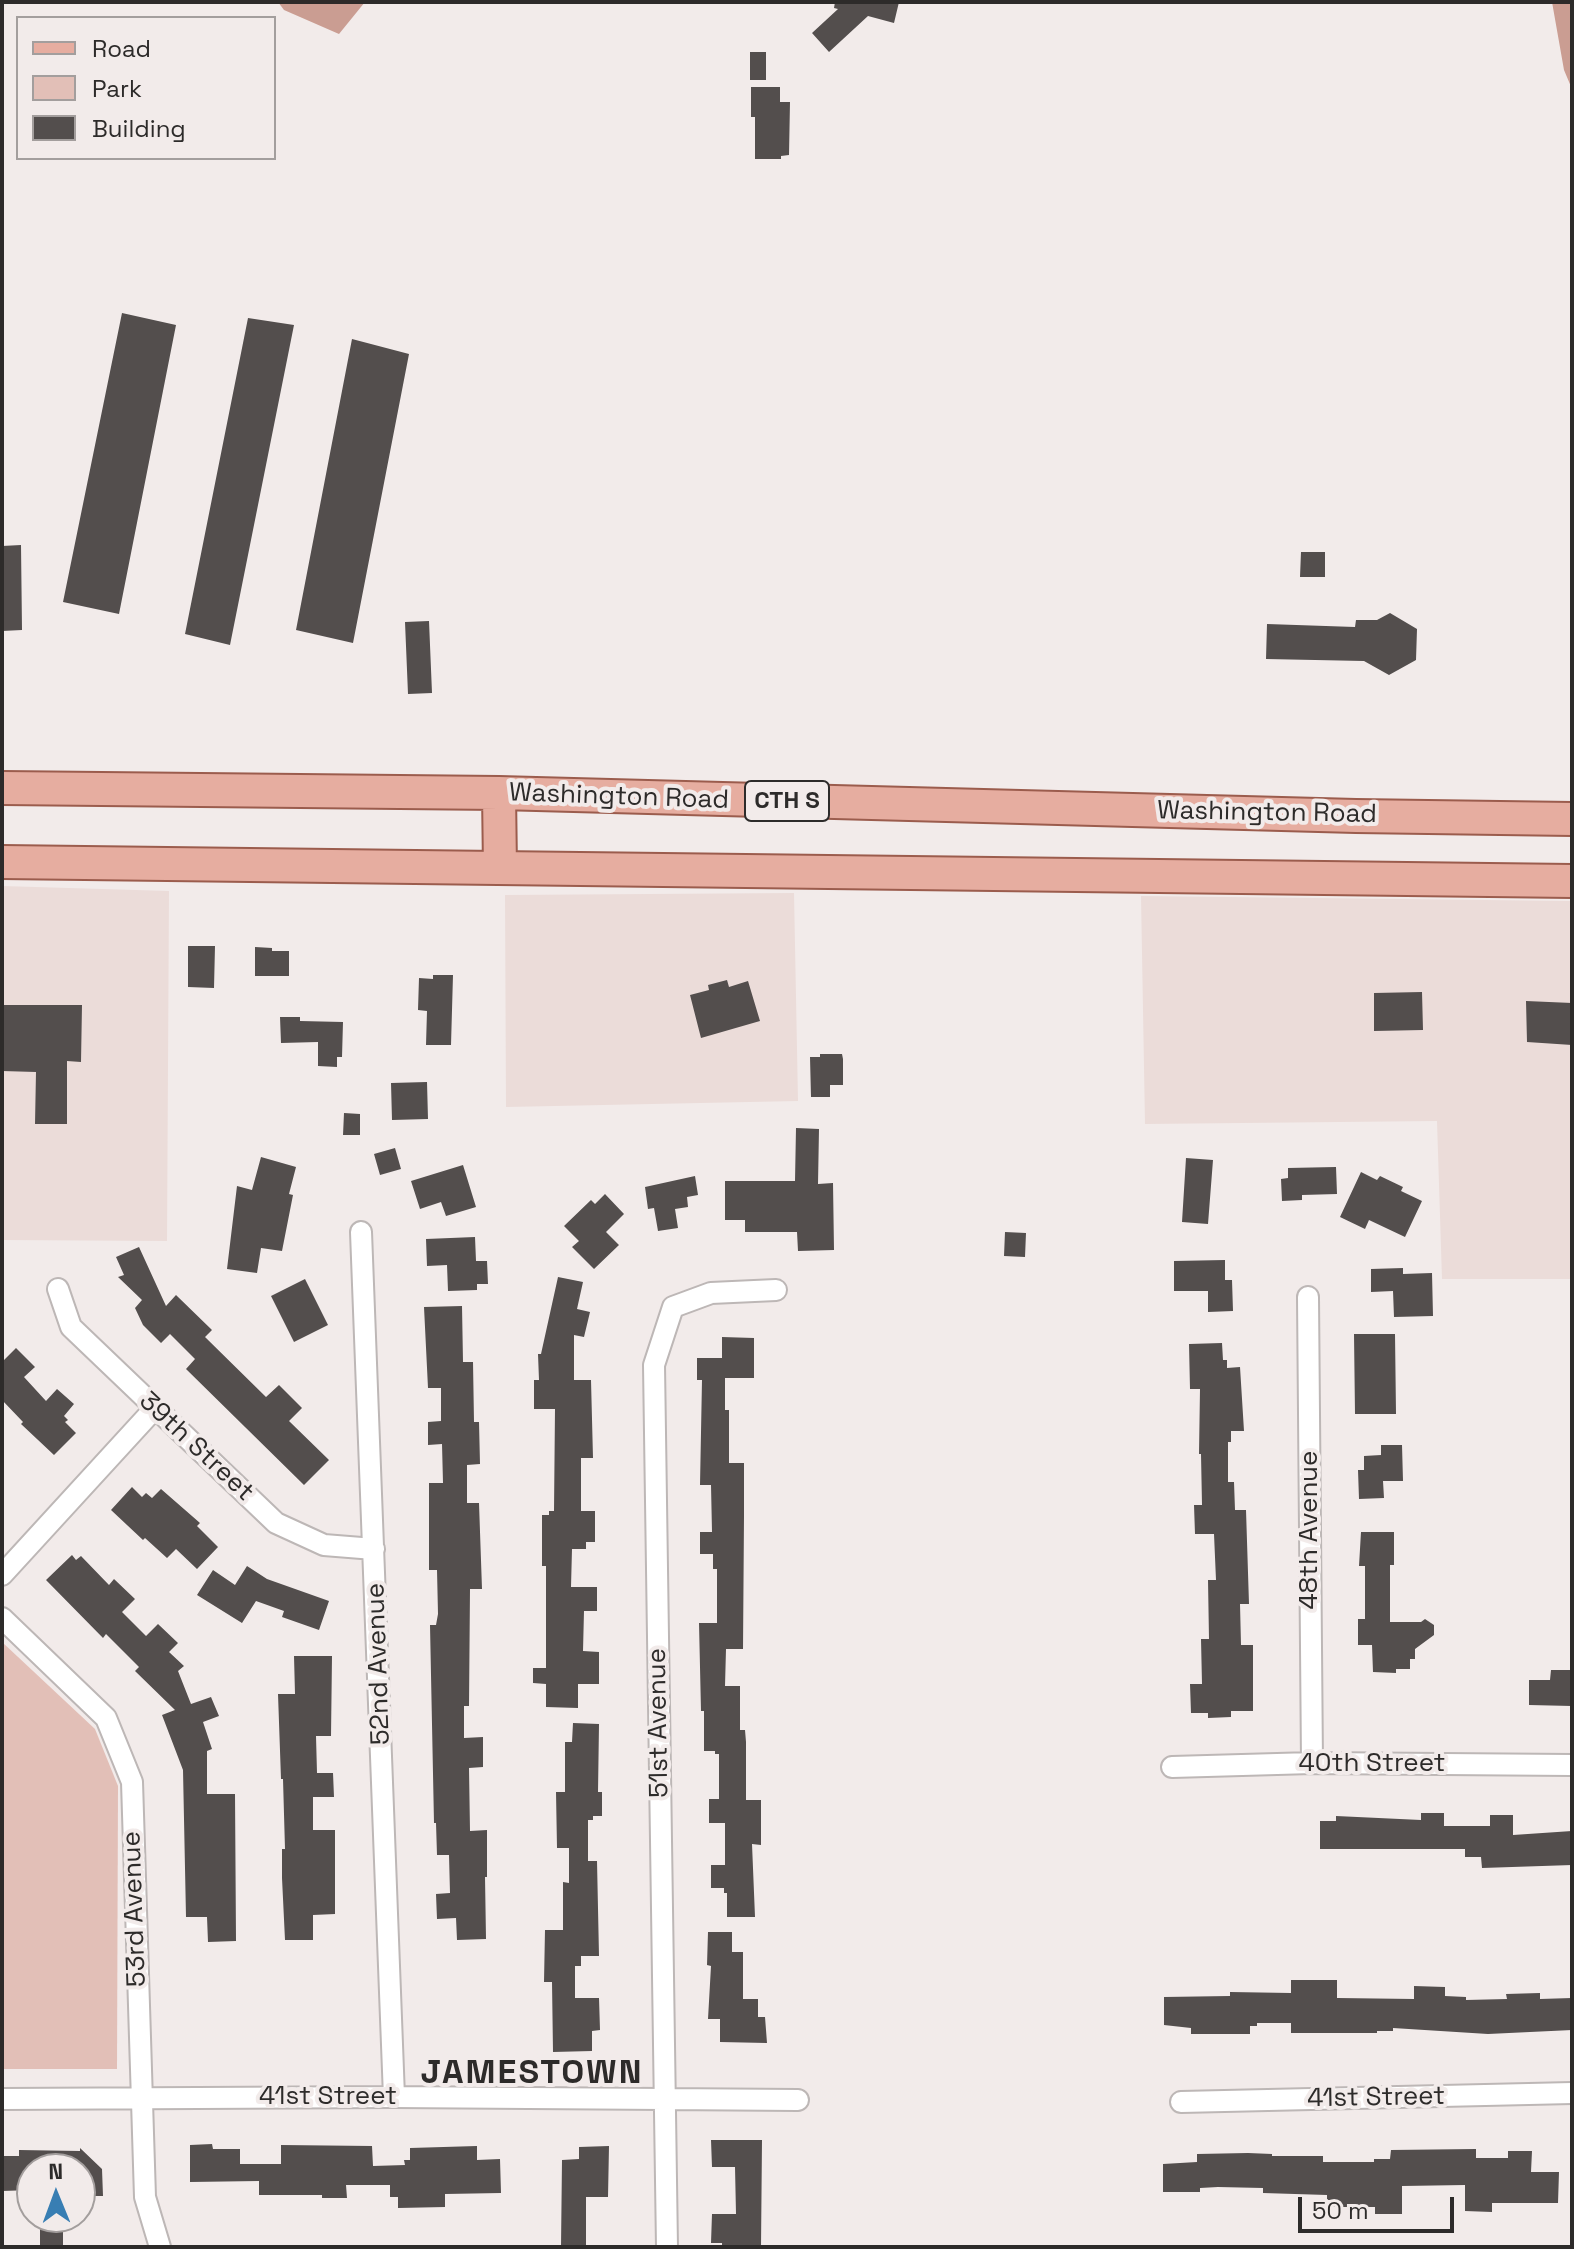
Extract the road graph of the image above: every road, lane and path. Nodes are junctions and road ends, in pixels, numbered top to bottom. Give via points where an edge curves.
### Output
1 (2, 788) edge
2 (499, 793) junction
3 (1572, 819) edge
4 (2, 862) edge
5 (500, 868) junction
6 (1572, 881) edge
7 (361, 1232) dead end
8 (58, 1289) dead end
9 (776, 1290) dead end
10 (1308, 1297) dead end
11 (155, 1408) junction
12 (374, 1549) junction
13 (2, 1575) edge
14 (2, 1618) edge
15 (1312, 1763) junction
16 (1572, 1765) edge
17 (1172, 1767) dead end
18 (1572, 2093) edge
19 (140, 2097) junction
20 (394, 2097) junction
21 (2, 2099) edge
22 (665, 2100) junction
23 (798, 2100) dead end
24 (1181, 2102) dead end
25 (160, 2247) edge
26 (667, 2247) edge

1 - 2 main road, Washington Road / CTH S
2 - 3 main road, Washington Road / CTH S
2 - 5 main road
4 - 5 main road
5 - 6 main road
7 - 12 street, 52nd Avenue
8 - 11 street, 39th Street via 71,1327
9 - 22 street, 51st Avenue via 711,1293 673,1307 654,1365
10 - 15 street, 48th Avenue
11 - 12 street, 39th Street via 276,1523 324,1545
11 - 13 street
12 - 20 street, 52nd Avenue
14 - 19 street, 53rd Avenue via 106,1718 132,1782
15 - 16 street, 40th Street
15 - 17 street, 40th Street
18 - 24 street, 41st Street
19 - 20 street, 41st Street
19 - 21 street, 41st Street
19 - 25 street, 53rd Avenue via 145,2197
20 - 22 street, 41st Street
22 - 23 street, 41st Street
22 - 26 street, 51st Avenue

